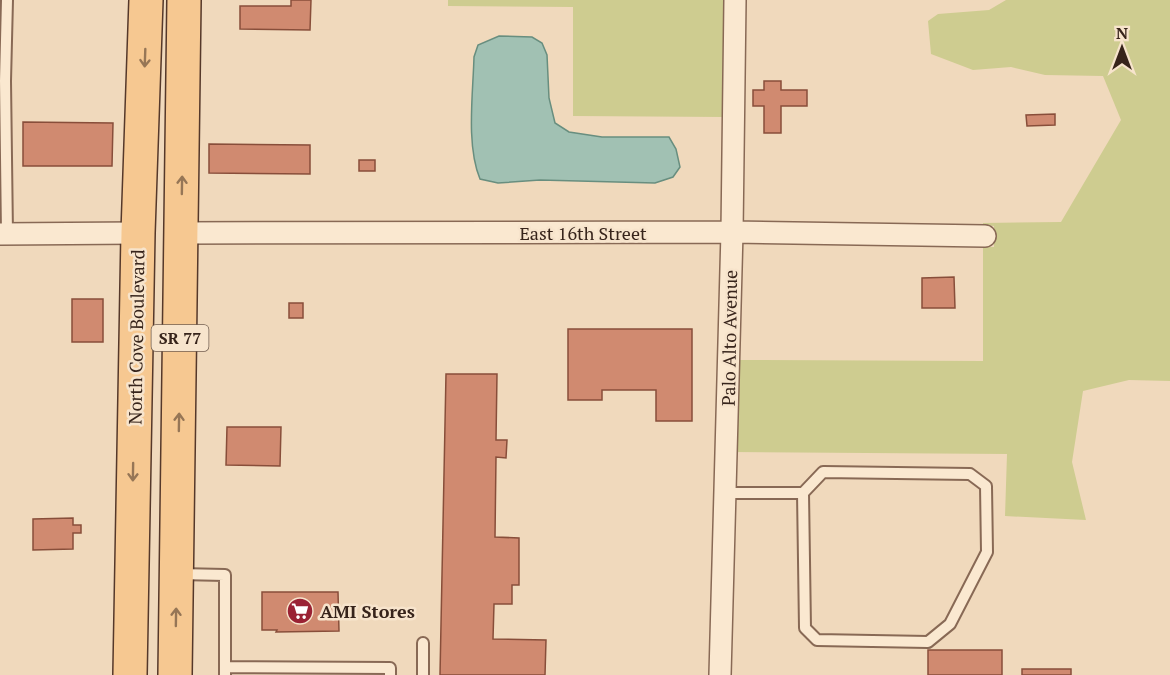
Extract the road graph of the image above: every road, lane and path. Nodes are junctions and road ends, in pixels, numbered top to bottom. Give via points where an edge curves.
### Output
1 (7, 0) edge
2 (146, 0) edge
3 (184, 0) edge
4 (735, 0) edge
5 (732, 232) junction
6 (138, 233) junction
7 (181, 233) junction
8 (3, 234) edge
9 (985, 236) dead end
10 (726, 493) junction
11 (803, 493) junction
12 (177, 574) junction
13 (423, 643) dead end
14 (225, 671) edge
15 (256, 671) edge
16 (279, 671) edge
17 (304, 671) edge
18 (328, 671) edge
19 (355, 672) edge
20 (130, 675) edge
21 (175, 675) edge
22 (390, 675) edge
23 (423, 675) edge
24 (720, 675) edge

1 - 8 lane
2 -> 6 main road, North Cove Boulevard / SR 77
7 -> 3 main road, SR 77
4 - 5 street, Palo Alto Avenue
5 - 7 street, East 16th Street
5 - 9 street, East 16th Street
5 - 10 street, Palo Alto Avenue
6 - 8 street
6 -> 20 main road, North Cove Boulevard / SR 77
12 -> 7 main road, SR 77
10 - 11 lane
10 - 24 street, Palo Alto Avenue
11 - 11 lane via 805,628 817,640 928,642 950,624 987,552 986,486 970,474 822,472
12 - 14 lane via 225,575
21 -> 12 main road, SR 77
13 - 23 lane
14 - 15 lane
15 - 16 lane
16 - 17 lane
17 - 18 lane
18 - 19 lane
19 - 22 lane via 390,668

